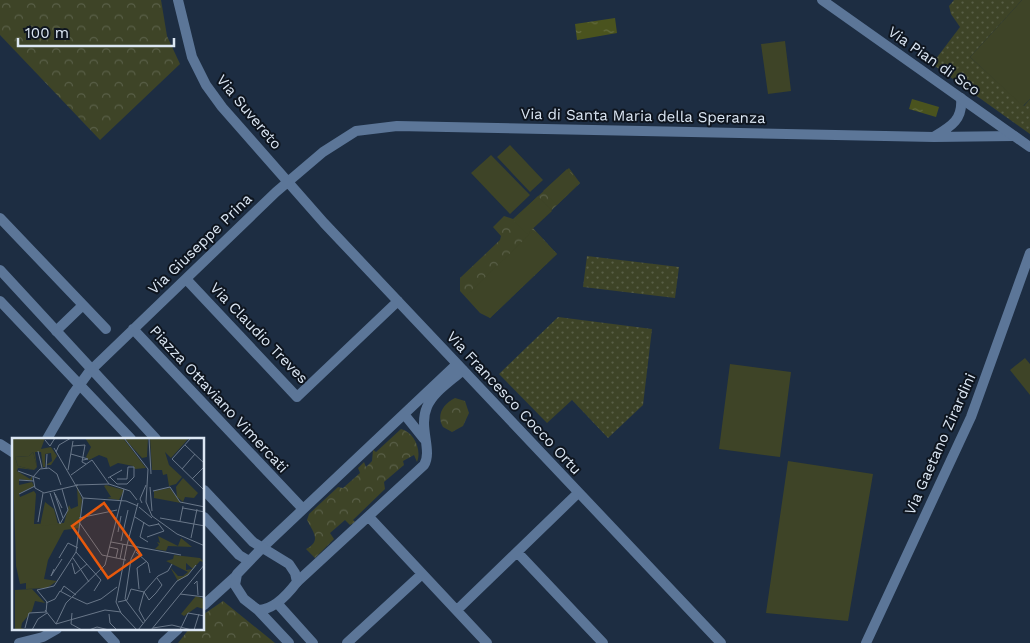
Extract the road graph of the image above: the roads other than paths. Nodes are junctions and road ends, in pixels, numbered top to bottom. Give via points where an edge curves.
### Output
1 (178, 0) edge
2 (822, 0) edge
3 (961, 98) junction
4 (1014, 136) junction
5 (934, 137) junction
6 (1030, 147) edge
7 (288, 181) junction
8 (0, 218) edge
9 (1030, 253) edge
10 (0, 270) edge
11 (186, 279) junction
12 (0, 301) edge
13 (398, 301) junction
14 (83, 305) junction
15 (106, 329) dead end
16 (133, 329) junction
17 (56, 331) junction
18 (460, 367) junction
19 (92, 369) junction
20 (80, 384) junction
21 (404, 414) junction
22 (48, 438) edge
23 (130, 438) edge
24 (155, 438) edge
25 (424, 440) junction
26 (0, 444) edge
27 (12, 452) edge
28 (205, 491) edge
29 (578, 493) junction
30 (303, 509) junction
31 (369, 517) junction
32 (205, 518) edge
33 (263, 547) junction
34 (517, 552) junction
35 (249, 561) junction
36 (422, 574) junction
37 (236, 576) junction
38 (297, 582) junction
39 (277, 603) junction
40 (205, 604) edge
41 (258, 610) junction
42 (456, 610) junction
43 (55, 630) edge
44 (103, 630) edge
45 (177, 630) edge
46 (19, 643) edge
47 (115, 643) edge
48 (163, 643) edge
49 (289, 643) edge
50 (312, 643) edge
51 (347, 643) edge
52 (487, 643) edge
53 (603, 643) edge
54 (721, 643) edge
55 (866, 643) edge

1 - 7 street, Via Suvereto via 190,50 209,90
2 - 3 street, Via Pian di Sco
3 - 4 street, Via Pian di Sco
3 - 5 street via 961,112 957,120
4 - 5 street, Via di Santa Maria della Speranza
4 - 6 street, Via Pian di Sco
5 - 7 street, Via di Santa Maria della Speranza via 378,127 356,131 343,138
7 - 11 street, Via Giuseppe Prina
7 - 13 street, Via Francesco Cocco Ortu
8 - 14 street
9 - 55 street, Via Gaetano Zirardini via 973,411
10 - 17 street
11 - 13 street, Via Claudio Treves via 297,397
11 - 16 street, Via Giuseppe Prina
12 - 20 street
13 - 18 street, Via Francesco Cocco Ortu
14 - 15 street
14 - 17 street
16 - 19 street, Piazza Ottaviano Vimercati
16 - 30 street, Piazza Ottaviano Vimercati
17 - 19 street
18 - 21 street
18 - 25 street via 428,406 424,417
18 - 29 street, Via Francesco Cocco Ortu
19 - 20 street, Piazza Ottaviano Vimercati
19 - 24 street
20 - 22 street, Piazza Ottaviano Vimercati
20 - 23 street
21 - 25 street
21 - 30 street
25 - 31 street via 428,456 424,465
26 - 27 street
28 - 33 street via 253,542
29 - 34 street
29 - 54 street, Via Francesco Cocco Ortu
30 - 33 street
31 - 36 street
31 - 38 street
32 - 35 street via 239,555
33 - 35 street
33 - 38 street via 289,564
34 - 42 street
34 - 53 street
35 - 37 street
36 - 42 street
36 - 51 street
37 - 40 street
37 - 41 street via 234,582 240,594
38 - 39 street
39 - 41 street
39 - 50 street
41 - 49 street
42 - 52 street
43 - 46 street
44 - 47 street
45 - 48 street

